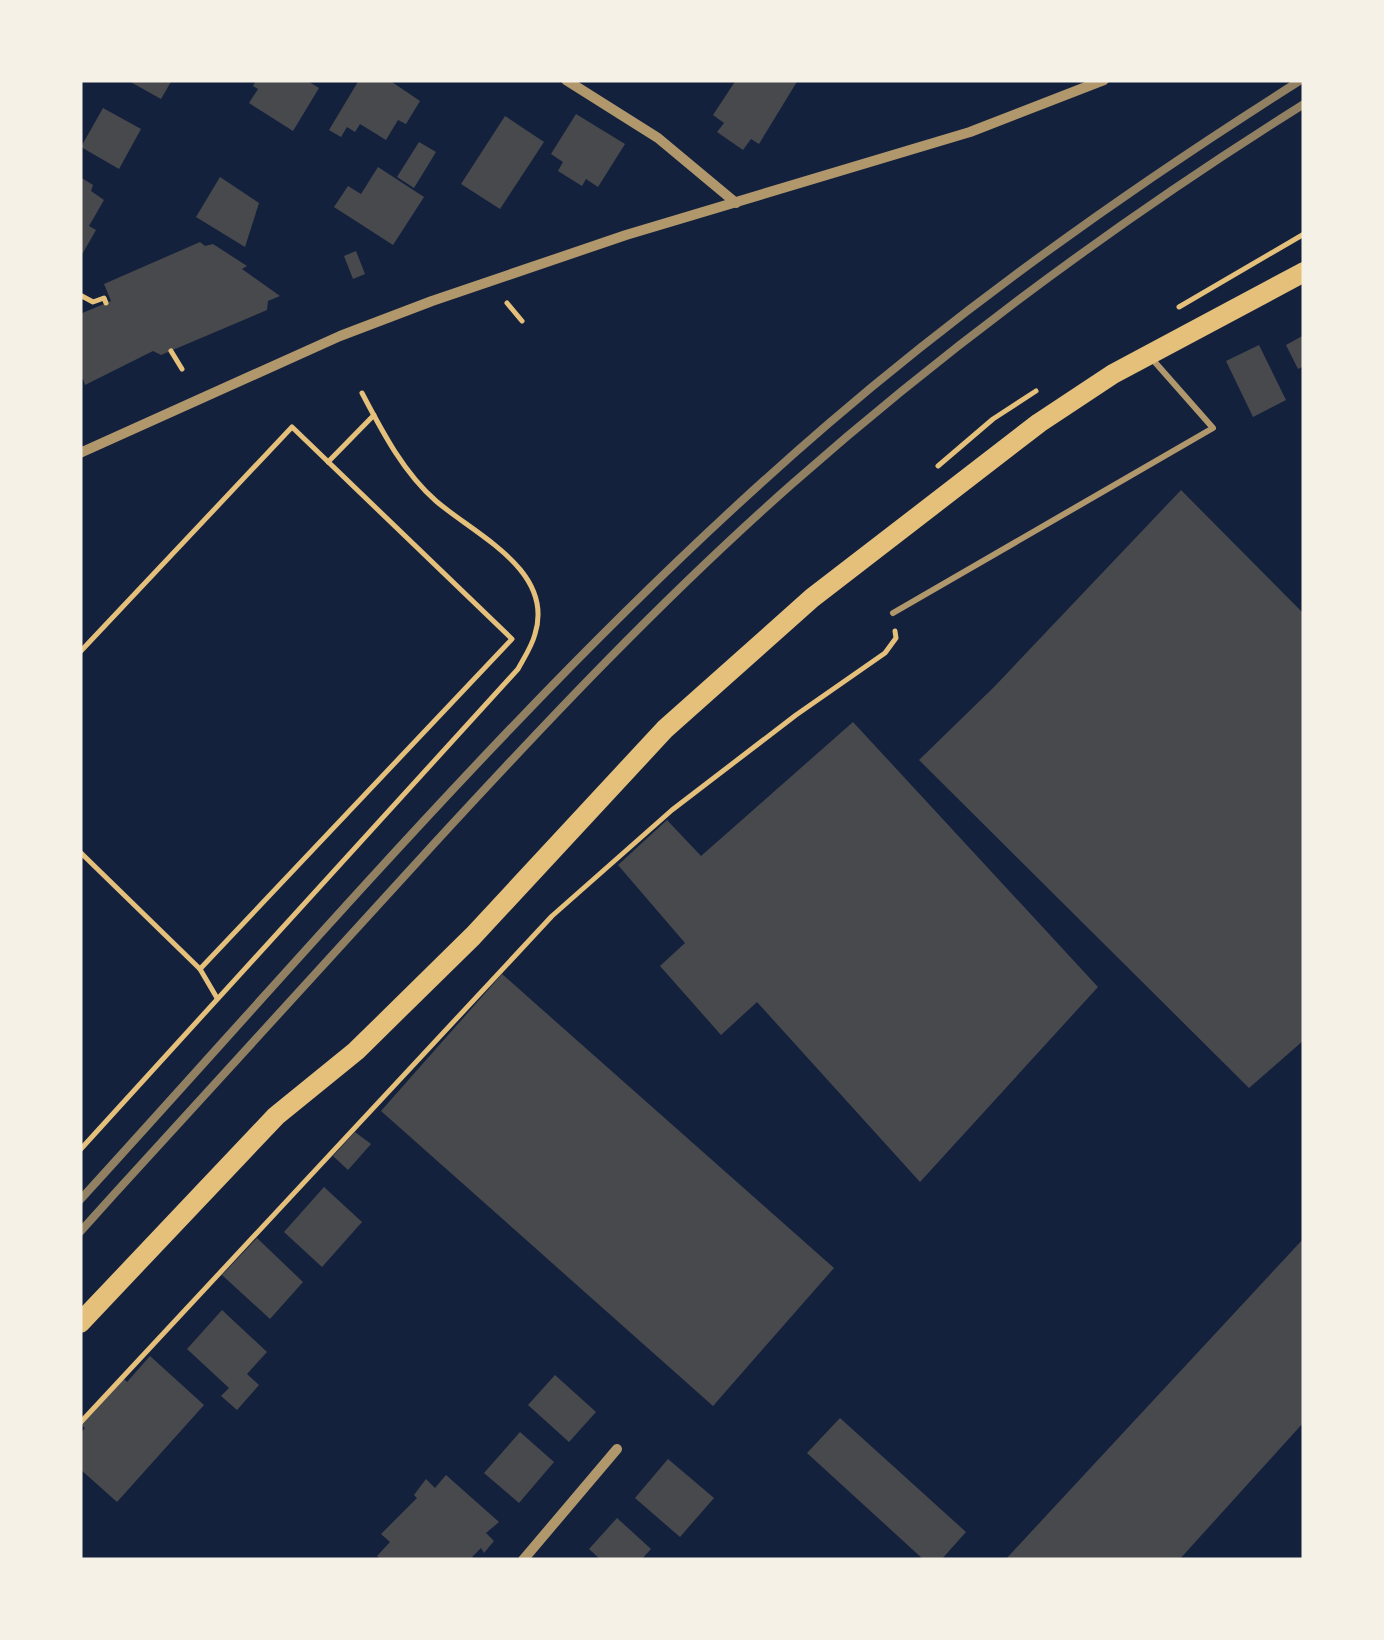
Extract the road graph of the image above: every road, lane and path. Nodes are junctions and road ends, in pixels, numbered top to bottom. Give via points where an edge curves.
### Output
1 (566, 80) edge
2 (1104, 80) edge
3 (736, 203) junction
4 (1304, 272) edge
5 (80, 294) edge
6 (106, 303) dead end
7 (507, 303) dead end
8 (522, 322) dead end
9 (171, 351) dead end
10 (1149, 355) junction
11 (182, 369) dead end
12 (362, 393) dead end
13 (374, 415) junction
14 (80, 453) edge
15 (328, 462) junction
16 (893, 613) joint
17 (80, 652) edge
18 (80, 852) edge
19 (200, 969) junction
20 (218, 1000) junction
21 (80, 1150) edge
22 (80, 1324) edge
23 (80, 1423) edge
24 (618, 1449) dead end
25 (524, 1560) edge

1 - 3 street via 658,138
2 - 3 street via 970,132
3 - 14 street via 395,315
4 - 10 main road
5 - 6 path
7 - 8 path
9 - 11 path
10 - 16 lane via 1213,428
10 - 22 main road via 997,455 812,598 665,729 473,936 356,1050 276,1116
12 - 13 path
13 - 15 path
13 - 20 path via 434,500 524,575 537,604 536,632 518,669
15 - 17 path via 292,428
15 - 19 path via 512,639
16 - 23 path via 896,638 885,653 672,810 552,916
18 - 19 path
19 - 20 path
20 - 21 path
24 - 25 street

